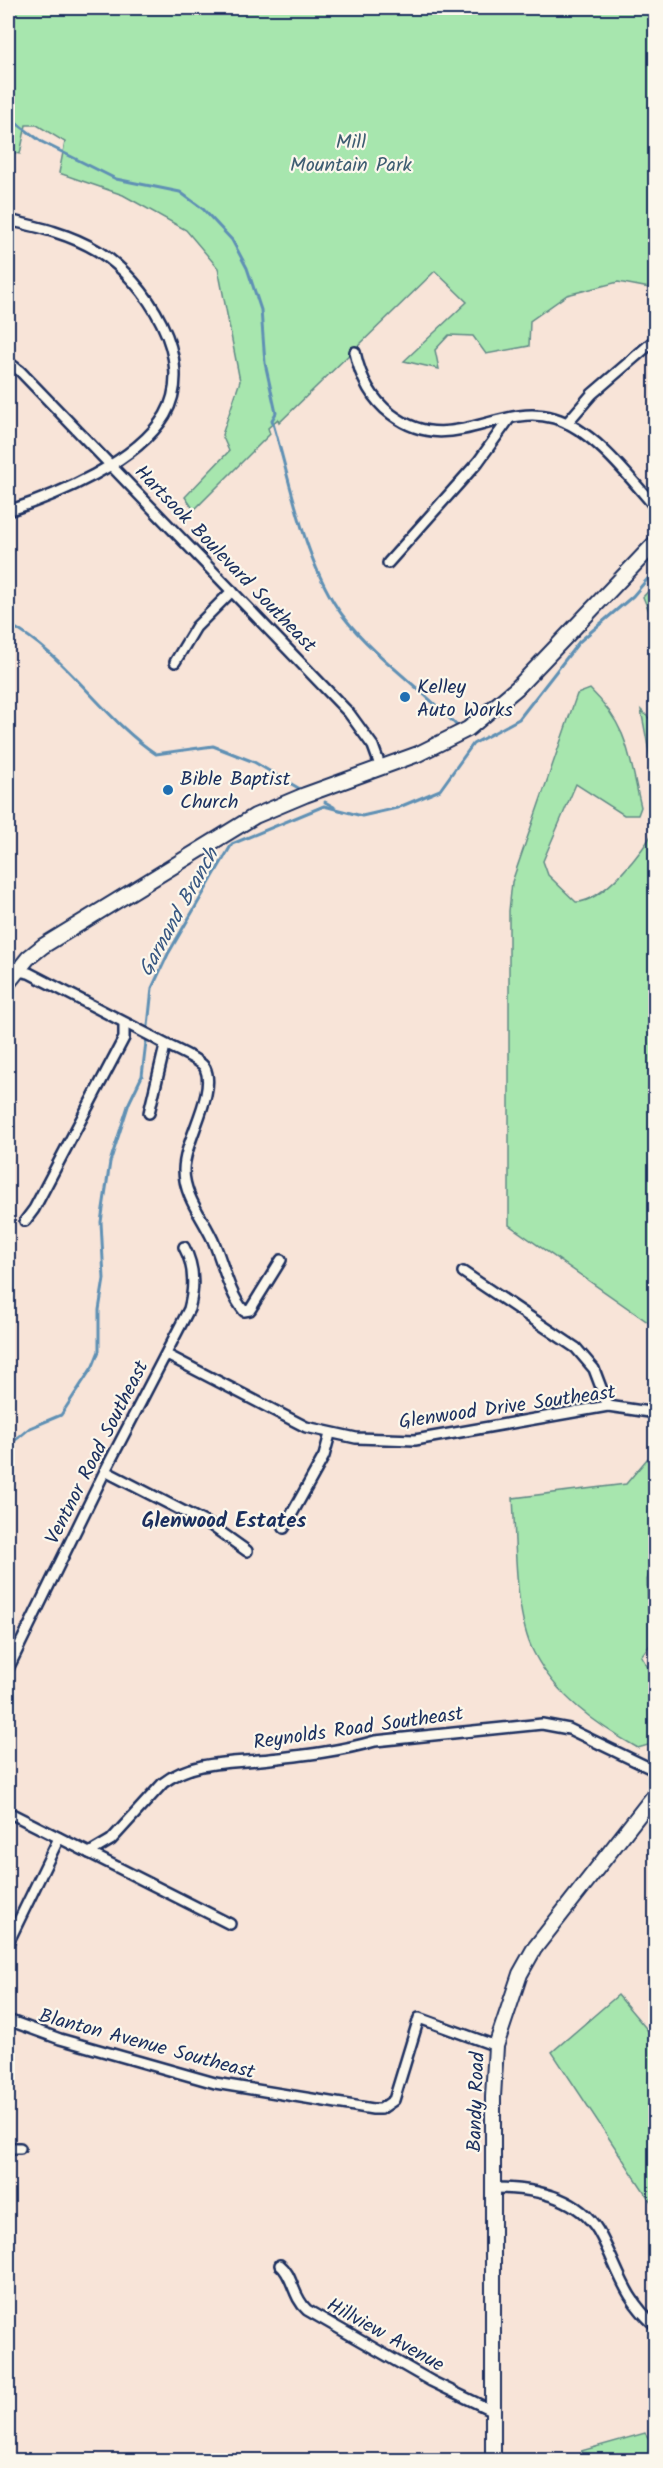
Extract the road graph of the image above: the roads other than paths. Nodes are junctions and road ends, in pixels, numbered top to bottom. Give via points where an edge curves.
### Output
1 (8, 220) edge
2 (656, 339) edge
3 (355, 352) dead end
4 (8, 362) edge
5 (509, 419) junction
6 (567, 423) junction
7 (111, 465) junction
8 (656, 508) edge
9 (8, 511) edge
10 (656, 542) edge
11 (388, 563) dead end
12 (232, 591) junction
13 (176, 662) dead end
14 (381, 768) junction
15 (12, 970) edge
16 (8, 983) edge
17 (124, 1024) junction
18 (165, 1046) junction
19 (149, 1113) dead end
20 (25, 1221) dead end
21 (184, 1247) dead end
22 (281, 1260) dead end
23 (463, 1272) dead end
24 (167, 1355) junction
25 (608, 1406) junction
26 (656, 1413) edge
27 (330, 1434) junction
28 (105, 1471) junction
29 (284, 1528) dead end
30 (247, 1551) dead end
31 (8, 1669) edge
32 (656, 1771) edge
33 (656, 1793) edge
34 (8, 1812) edge
35 (59, 1838) junction
36 (89, 1853) junction
37 (230, 1924) dead end
38 (8, 1943) edge
39 (8, 2020) edge
40 (496, 2046) junction
41 (8, 2148) edge
42 (20, 2148) dead end
43 (493, 2188) junction
44 (280, 2265) dead end
45 (656, 2326) edge
46 (495, 2412) junction
47 (494, 2460) edge

1 - 7 street via 64,235 99,252 132,280 165,335 174,364 170,404 156,426
2 - 6 street via 592,394
3 - 5 street via 362,377 375,399 410,426 448,432
4 - 7 street
5 - 6 street via 536,415
5 - 11 street via 478,462
6 - 8 street via 590,437
7 - 9 street, Hartsook Boulevard Southeast via 42,500
7 - 12 street, Hartsook Boulevard Southeast
10 - 14 street via 517,688 486,715 452,740
12 - 13 street via 196,627
12 - 14 street, Hartsook Boulevard Southeast via 365,732
14 - 15 street via 286,803 236,827 43,946
15 - 16 street
15 - 17 street via 29,973
17 - 18 street
17 - 20 street via 124,1038
18 - 19 street
18 - 22 street via 200,1062 207,1074 202,1106 186,1154 185,1183 244,1311 250,1310
21 - 24 street, Ventnor Road Southeast via 192,1266 193,1296
23 - 25 street via 576,1348 594,1369
24 - 27 street, Glenwood Drive Southeast via 306,1427
24 - 28 street, Ventnor Road Southeast
25 - 26 street, Glenwood Drive Southeast
25 - 27 street, Glenwood Drive Southeast via 415,1440 383,1441
27 - 29 street via 324,1456
28 - 30 street via 212,1526
28 - 31 street, Ventnor Road Southeast
32 - 36 street, Reynolds Road Southeast via 569,1729 542,1724 375,1741 195,1767 163,1783 111,1840
33 - 40 street, Bandy Road via 534,1949 520,1974
34 - 35 street
35 - 36 street
35 - 38 street
36 - 37 street
39 - 40 street, Blanton Avenue Southeast via 60,2039 215,2083 373,2109 381,2109 394,2100 418,2018
40 - 43 street, Bandy Road
41 - 42 street
43 - 45 street via 540,2192 561,2199 588,2216 601,2235 618,2278 635,2305
43 - 46 street, Bandy Road
44 - 46 street, Hillview Avenue via 307,2310
46 - 47 street, Bandy Road

